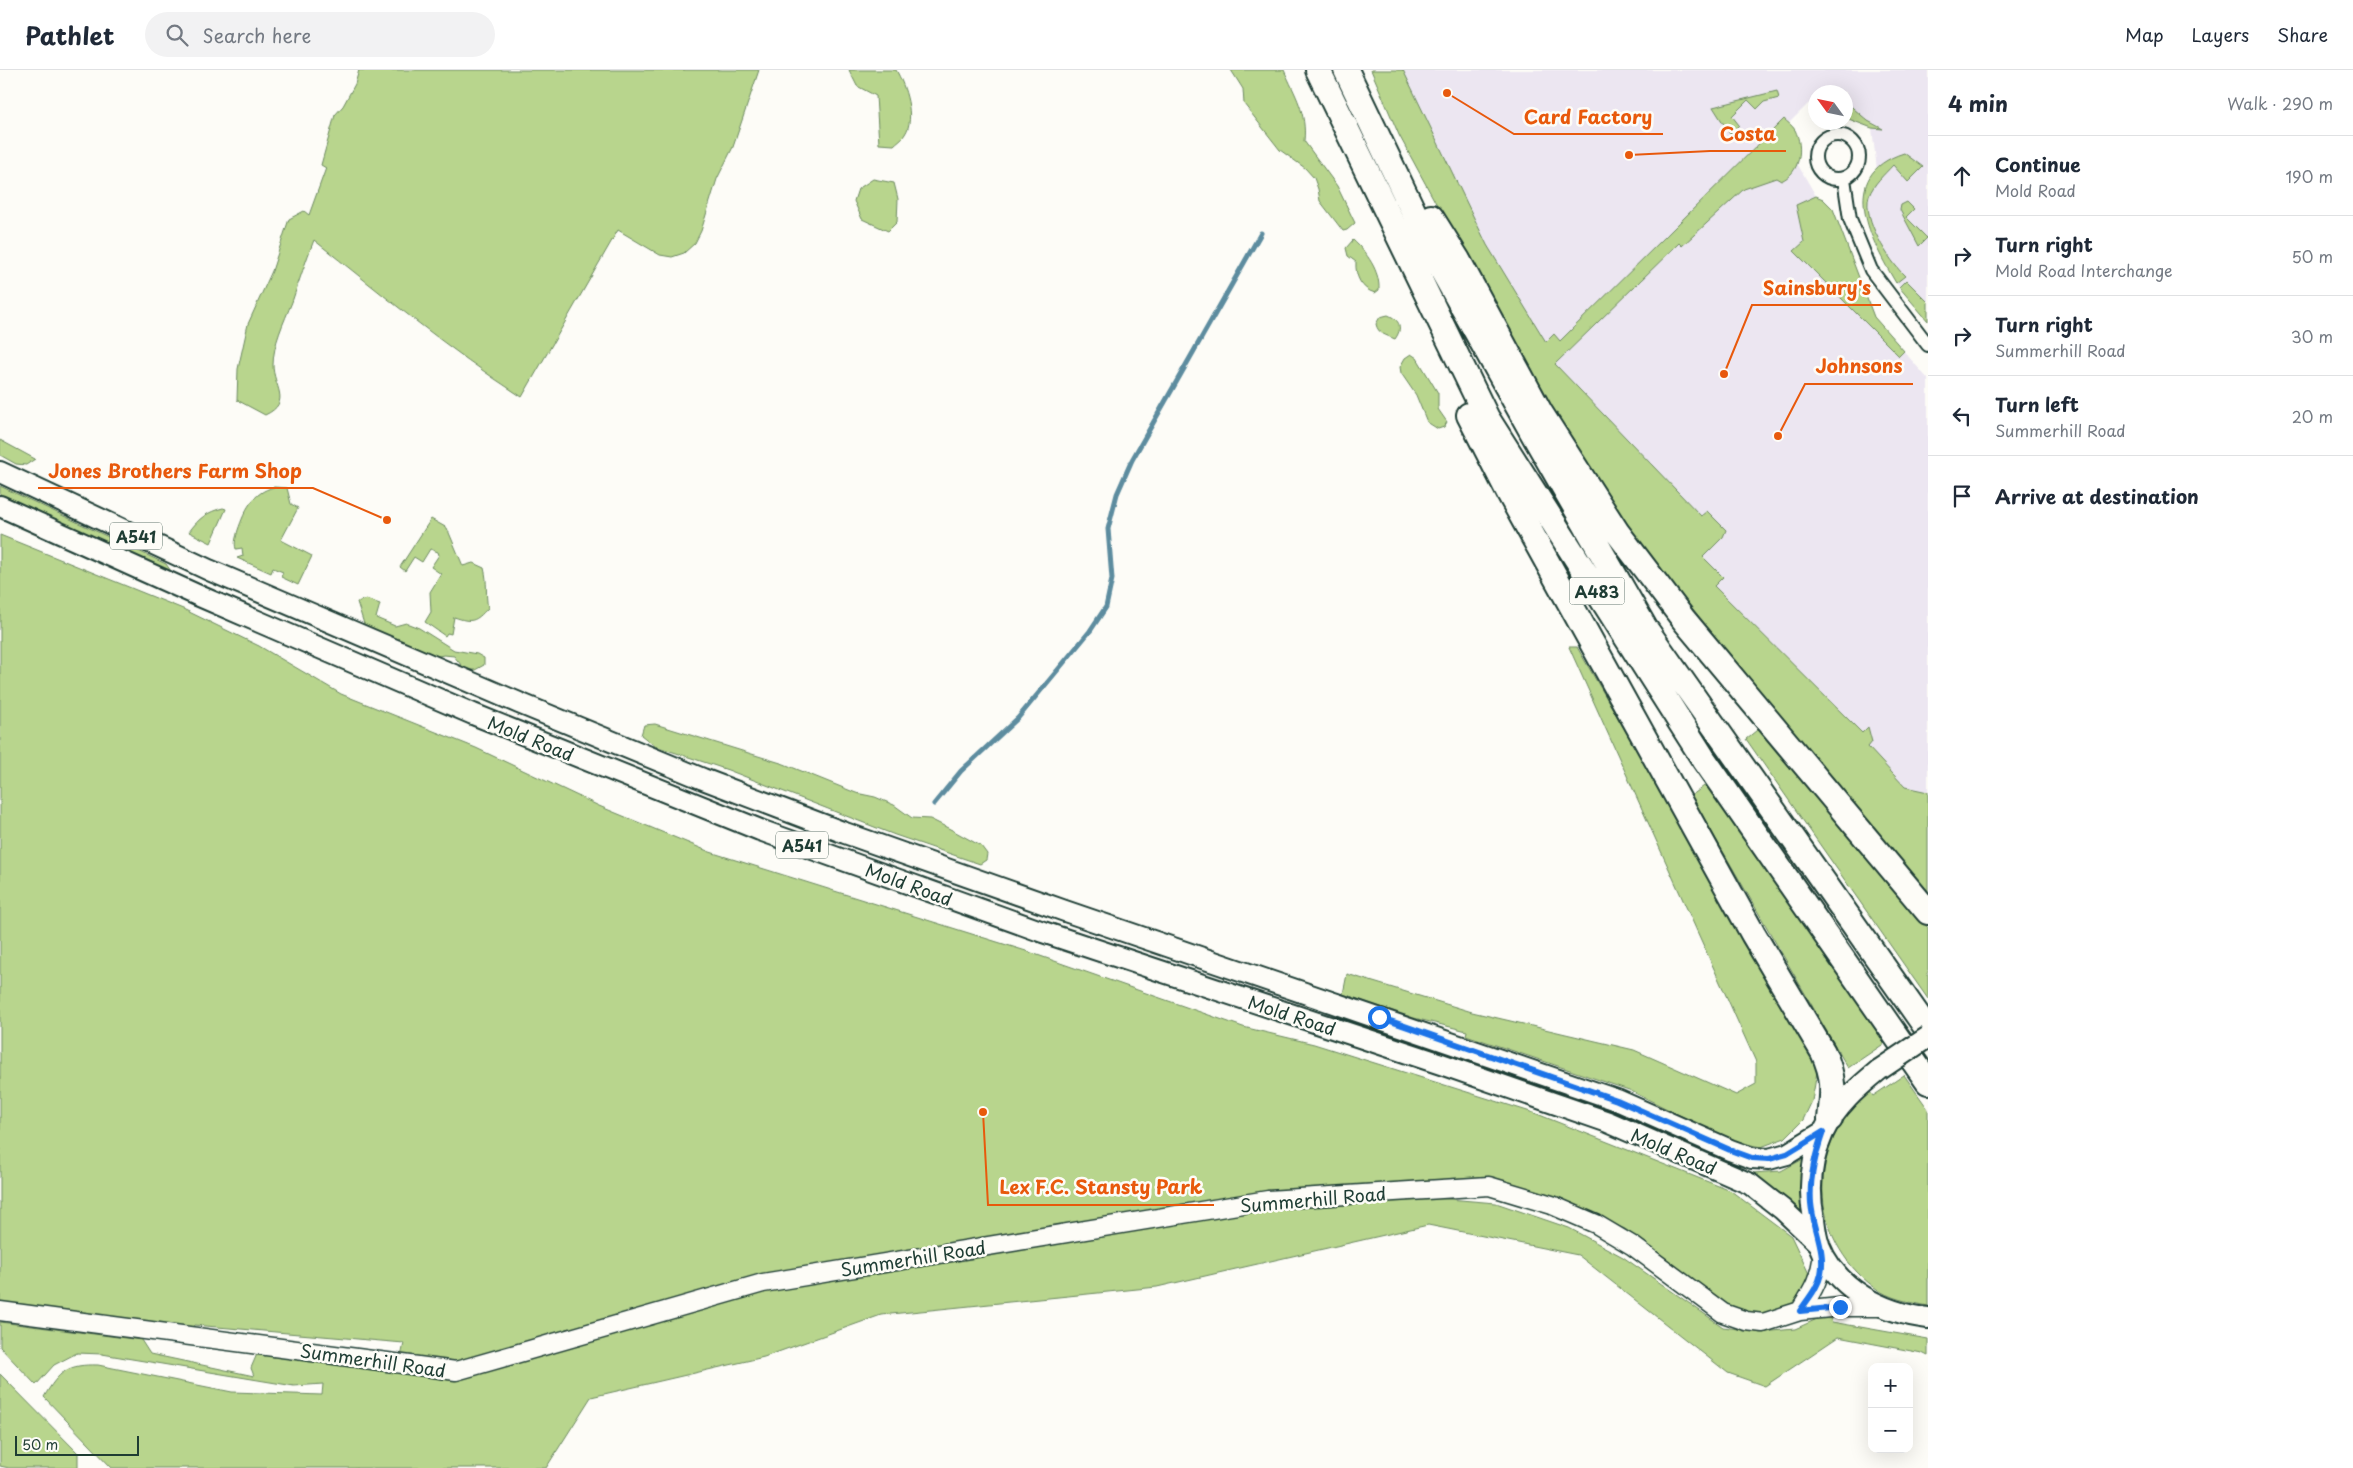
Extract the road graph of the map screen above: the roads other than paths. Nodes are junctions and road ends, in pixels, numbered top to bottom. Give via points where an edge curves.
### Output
1 (1318, 70) edge
2 (1346, 70) edge
3 (1334, 104) junction
4 (1367, 117) junction
5 (1844, 178) dead end
6 (1926, 343) edge
7 (0, 472) edge
8 (0, 506) edge
9 (1928, 912) edge
10 (1928, 1030) edge
11 (1928, 1036) edge
12 (1928, 1082) edge
13 (1827, 1126) junction
14 (1821, 1249) junction
15 (1882, 1307) junction
16 (0, 1311) edge
17 (1800, 1311) junction
18 (1928, 1318) edge

1 - 3 highway, A483
2 - 4 highway, A483
3 - 12 highway, A483 via 1486,418 1703,758
3 - 13 highway, A483 via 1391,251 1444,367 1509,493 1753,934 1823,1052 1834,1086
4 - 9 highway, A483 via 1458,260 1540,412 1617,532 1684,620
4 - 10 highway, A483 via 1443,271 1645,628
5 - 6 street via 1850,219 1871,270
7 - 13 main road, Mold Road / A541 via 209,570 482,688 844,833 1065,912 1617,1100 1752,1158 1769,1159 1787,1154
8 - 14 main road, Mold Road / A541 via 196,596 464,710 760,830 1052,935 1608,1122 1750,1184 1782,1208
11 - 13 main road, bridge via 1879,1070 1844,1101
13 - 14 main road via 1816,1152 1811,1176 1811,1203
14 - 15 main road via 1834,1271 1852,1290
14 - 17 street via 1821,1274
15 - 17 street, Summerhill Road
15 - 18 main road
16 - 17 street, Summerhill Road via 456,1371 763,1283 1268,1200 1489,1186 1552,1205 1596,1224 1633,1246 1723,1314 1763,1323

